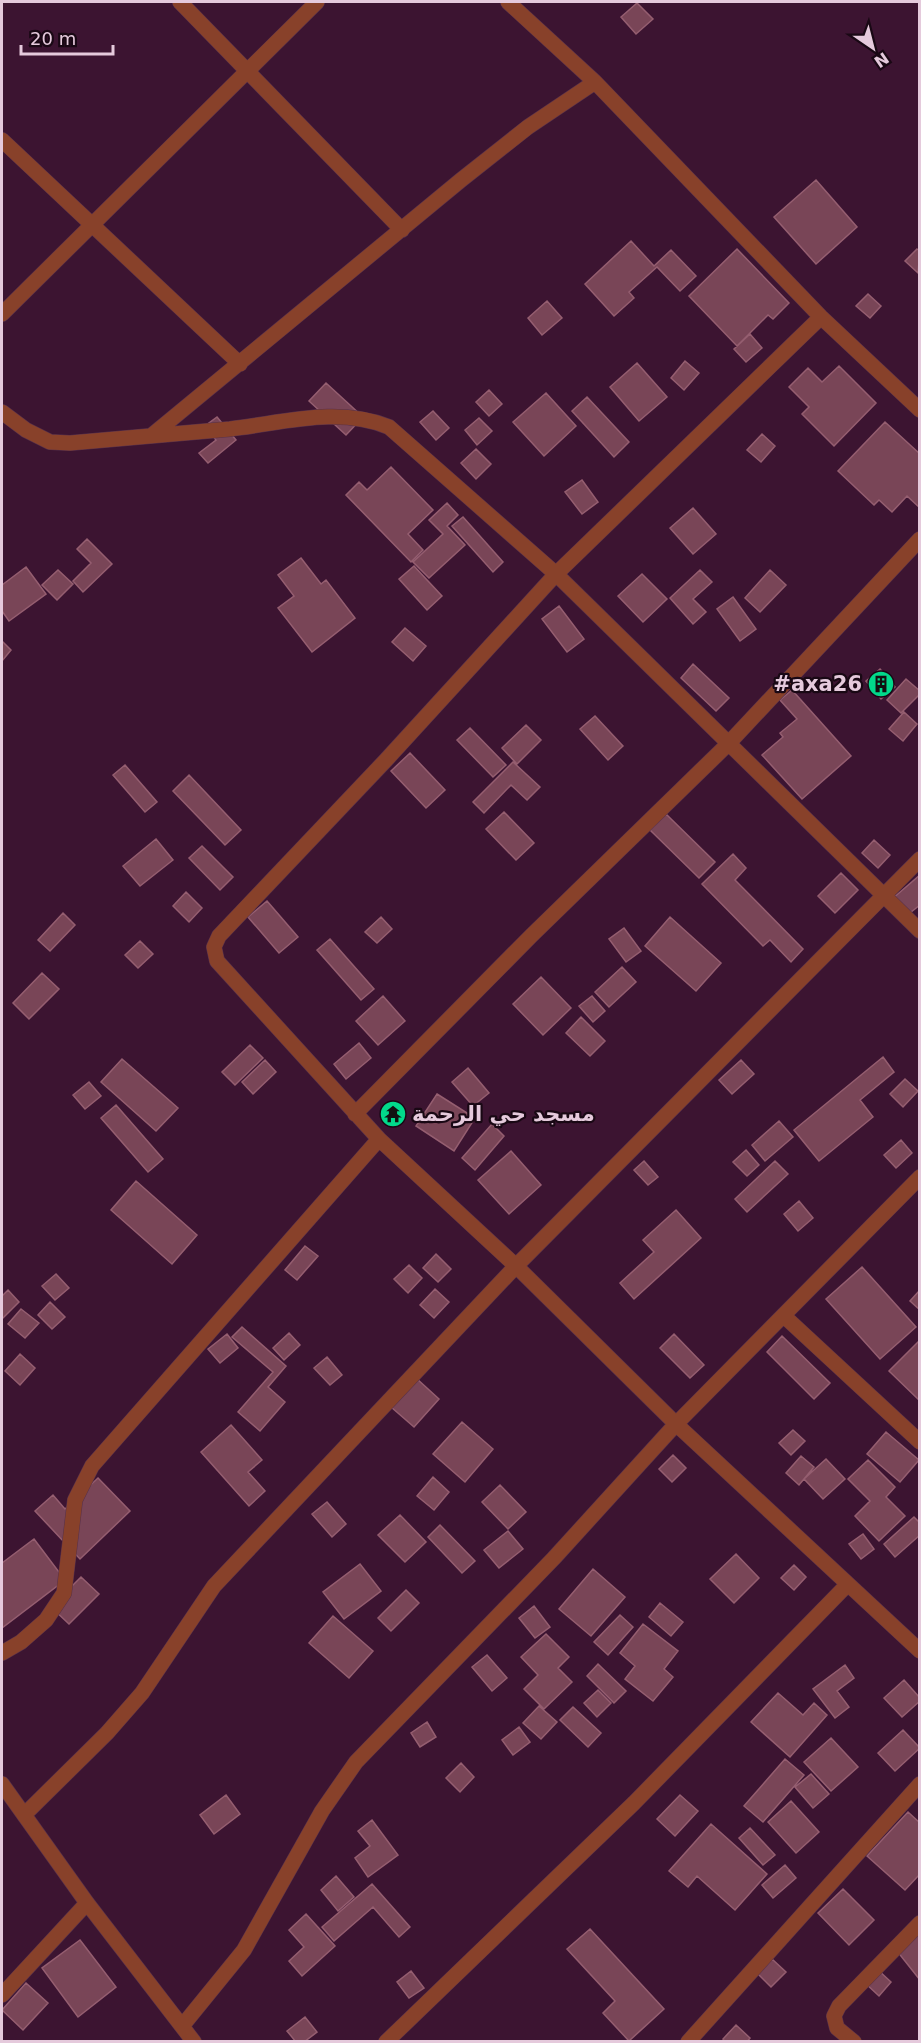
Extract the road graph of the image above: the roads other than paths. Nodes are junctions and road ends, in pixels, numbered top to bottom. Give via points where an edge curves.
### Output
1 (180, 2) edge
2 (317, 2) edge
3 (508, 2) edge
4 (248, 71) junction
5 (595, 82) junction
6 (2, 140) edge
7 (93, 224) junction
8 (402, 230) junction
9 (2, 314) edge
10 (821, 317) junction
11 (240, 364) junction
12 (920, 410) edge
13 (2, 412) edge
14 (151, 436) junction
15 (920, 539) edge
16 (556, 574) junction
17 (728, 744) junction
18 (920, 859) edge
19 (884, 895) junction
20 (920, 931) edge
21 (355, 1114) junction
22 (379, 1139) junction
23 (920, 1177) edge
24 (516, 1266) junction
25 (784, 1316) junction
26 (676, 1424) junction
27 (920, 1442) edge
28 (847, 1585) junction
29 (920, 1651) edge
30 (2, 1653) edge
31 (2, 1784) edge
32 (920, 1784) edge
33 (24, 1815) junction
34 (87, 1903) junction
35 (920, 1923) edge
36 (2, 1995) edge
37 (183, 2025) junction
38 (194, 2042) edge
39 (386, 2042) edge
40 (688, 2042) edge
41 (854, 2042) edge

1 - 4 street
2 - 4 street
3 - 5 street
4 - 7 street
4 - 8 street
5 - 8 street via 528,127
5 - 10 street
6 - 7 street
7 - 9 street
7 - 11 street
8 - 11 street
10 - 12 street
10 - 16 street
11 - 14 street
13 - 14 street via 50,442
14 - 16 street via 323,417 371,420 389,427
15 - 17 street
16 - 17 street
16 - 21 street via 219,936 214,946 217,961
17 - 19 street
17 - 21 street
18 - 19 street
19 - 20 street
19 - 24 street
21 - 22 street
22 - 24 street
22 - 30 street via 92,1466 75,1500 64,1593 46,1620
23 - 25 street
24 - 26 street
24 - 33 street via 214,1586 142,1693
25 - 26 street
25 - 27 street
26 - 28 street
26 - 37 street via 554,1558 356,1762 322,1811 244,1950
28 - 29 street
28 - 39 street via 634,1803
31 - 33 street
32 - 40 street
33 - 34 street
34 - 36 street
34 - 37 street
35 - 41 street via 839,2006 834,2016 837,2028
37 - 38 street

